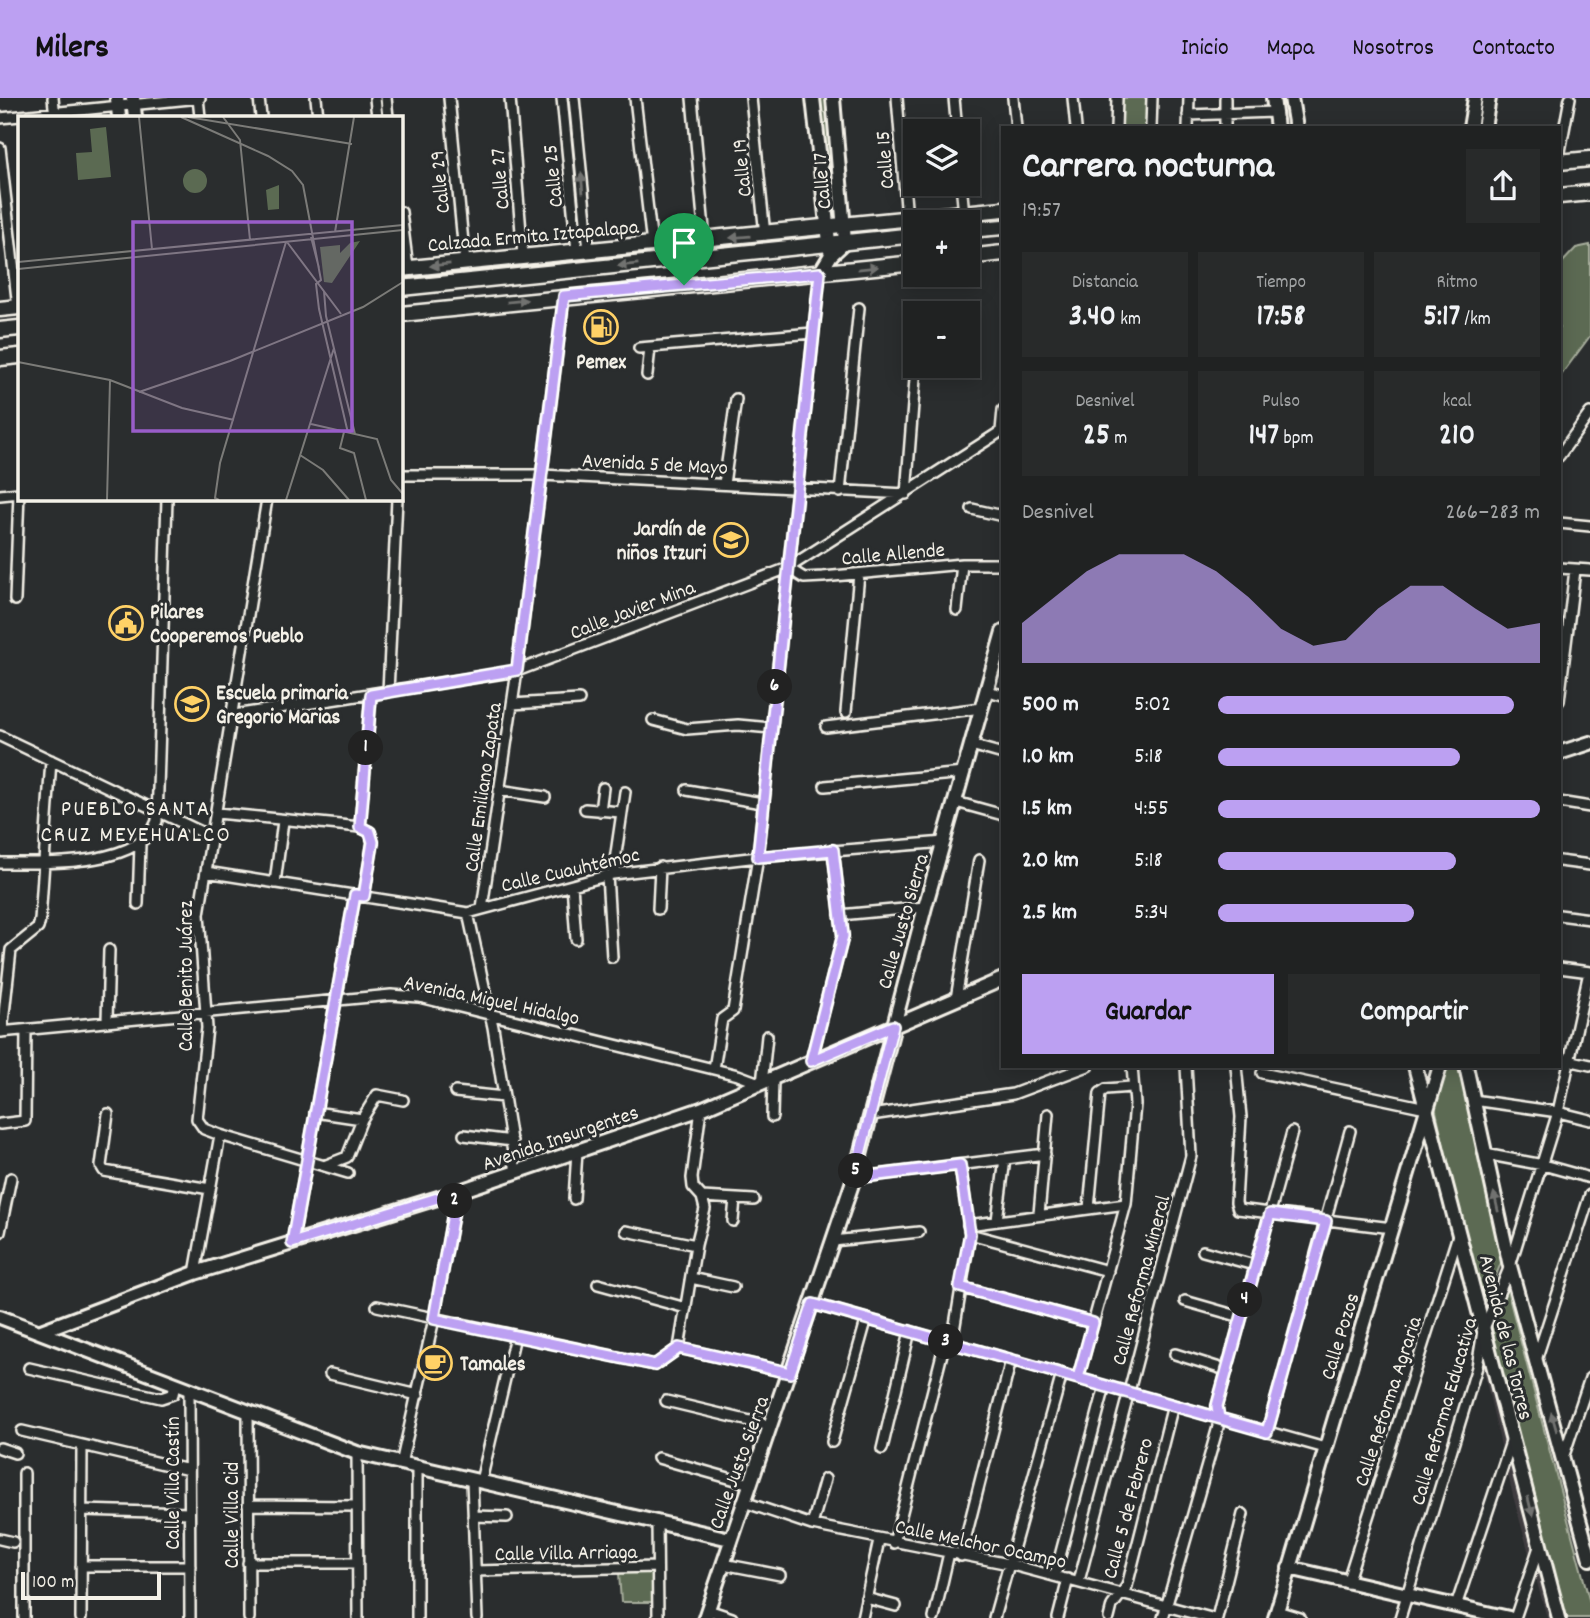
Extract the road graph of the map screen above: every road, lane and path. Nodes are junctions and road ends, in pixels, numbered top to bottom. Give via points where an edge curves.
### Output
1 (53, 98) edge
2 (198, 98) edge
3 (258, 98) edge
4 (316, 98) edge
5 (375, 98) edge
6 (386, 98) edge
7 (449, 98) edge
8 (510, 98) edge
9 (562, 98) edge
10 (574, 98) edge
11 (635, 98) edge
12 (692, 98) edge
13 (751, 98) edge
14 (813, 98) edge
15 (833, 98) edge
16 (897, 98) edge
17 (954, 98) edge
18 (1013, 98) edge
19 (1073, 98) edge
20 (1117, 98) edge
21 (1152, 98) edge
22 (1189, 98) edge
23 (1225, 98) edge
24 (1273, 98) edge
25 (1291, 98) edge
26 (1475, 98) edge
27 (1489, 98) edge
28 (1570, 98) edge
29 (133, 101) edge
30 (118, 107) edge
31 (1275, 112) junction
32 (55, 114) edge
33 (1188, 115) junction
34 (1225, 115) junction
35 (28, 116) edge
36 (200, 116) edge
37 (261, 116) edge
38 (318, 116) edge
39 (377, 116) edge
40 (388, 116) edge
41 (18, 117) edge
42 (0, 118) edge
43 (956, 119) edge
44 (1296, 125) edge
45 (1016, 126) edge
46 (1076, 126) edge
47 (1116, 126) edge
48 (1151, 126) edge
49 (1188, 126) edge
50 (1225, 126) edge
51 (1277, 126) edge
52 (1470, 126) edge
53 (1484, 126) edge
54 (1561, 146) edge
55 (0, 148) edge
56 (1590, 159) edge
57 (1561, 162) edge
58 (1590, 193) edge
59 (1561, 196) edge
60 (1001, 209) edge
61 (905, 210) edge
62 (980, 212) edge
63 (903, 220) edge
64 (1001, 227) edge
65 (980, 229) edge
66 (402, 231) edge
67 (845, 234) junction
68 (765, 235) junction
69 (903, 235) edge
70 (705, 240) junction
71 (828, 243) junction
72 (652, 245) junction
73 (583, 251) junction
74 (1001, 253) edge
75 (523, 256) junction
76 (980, 256) edge
77 (465, 263) junction
78 (903, 264) edge
79 (404, 269) edge
80 (820, 273) junction
81 (402, 288) edge
82 (564, 296) junction
83 (18, 307) edge
84 (859, 308) dead end
85 (0, 309) edge
86 (402, 314) edge
87 (18, 328) edge
88 (0, 330) edge
89 (813, 333) junction
90 (18, 356) edge
91 (0, 358) edge
92 (647, 375) dead end
93 (915, 378) edge
94 (736, 399) dead end
95 (1590, 413) edge
96 (1001, 432) edge
97 (1561, 453) edge
98 (402, 475) edge
99 (542, 475) junction
100 (724, 484) junction
101 (797, 489) junction
102 (840, 492) junction
103 (18, 493) edge
104 (906, 494) junction
105 (0, 495) edge
106 (19, 500) edge
107 (167, 500) edge
108 (267, 500) edge
109 (397, 500) edge
110 (972, 509) dead end
111 (1001, 516) edge
112 (1561, 523) edge
113 (1590, 526) edge
114 (962, 564) junction
115 (1001, 564) edge
116 (788, 568) junction
117 (1561, 568) edge
118 (1575, 570) junction
119 (1590, 570) edge
120 (859, 574) junction
121 (15, 600) dead end
122 (957, 610) dead end
123 (1001, 639) edge
124 (517, 670) junction
125 (1561, 670) edge
126 (987, 691) junction
127 (388, 692) junction
128 (1001, 694) edge
129 (371, 695) junction
130 (579, 700) dead end
131 (512, 704) junction
132 (982, 708) junction
133 (846, 712) dead end
134 (234, 715) junction
135 (653, 720) dead end
136 (826, 727) dead end
137 (771, 728) junction
138 (0, 736) edge
139 (971, 745) junction
140 (1587, 746) edge
141 (1561, 752) edge
142 (1001, 753) edge
143 (51, 760) junction
144 (964, 773) junction
145 (825, 786) dead end
146 (603, 788) dead end
147 (499, 790) junction
148 (687, 790) dead end
149 (625, 792) dead end
150 (545, 797) dead end
151 (956, 802) junction
152 (1561, 802) edge
153 (762, 803) junction
154 (1590, 807) edge
155 (585, 809) dead end
156 (600, 811) junction
157 (157, 812) junction
158 (621, 812) junction
159 (217, 813) junction
160 (1001, 814) edge
161 (284, 821) junction
162 (360, 827) junction
163 (212, 837) junction
164 (944, 842) junction
165 (140, 844) junction
166 (833, 850) junction
167 (758, 857) junction
168 (979, 860) dead end
169 (1561, 861) edge
170 (0, 863) edge
171 (44, 863) junction
172 (1590, 865) edge
173 (660, 867) junction
174 (206, 872) junction
175 (610, 874) junction
176 (275, 883) junction
177 (572, 885) junction
178 (360, 895) junction
179 (138, 904) dead end
180 (925, 907) junction
181 (482, 908) junction
182 (658, 909) dead end
183 (467, 913) junction
184 (840, 915) junction
185 (1561, 915) edge
186 (1590, 919) edge
187 (576, 939) dead end
188 (109, 950) dead end
189 (612, 957) dead end
190 (1561, 968) edge
191 (1590, 972) edge
192 (3, 976) edge
193 (1001, 980) edge
194 (956, 999) junction
195 (337, 1000) junction
196 (207, 1011) junction
197 (1585, 1013) edge
198 (490, 1014) junction
199 (107, 1020) junction
200 (893, 1026) junction
201 (26, 1030) junction
202 (1, 1032) edge
203 (767, 1036) dead end
204 (1561, 1058) edge
205 (811, 1061) junction
206 (1572, 1061) junction
207 (1590, 1065) edge
208 (1081, 1068) edge
209 (1132, 1068) edge
210 (1186, 1068) edge
211 (1236, 1068) edge
212 (1416, 1068) edge
213 (1439, 1068) edge
214 (1466, 1068) edge
215 (714, 1069) junction
216 (1262, 1073) dead end
217 (767, 1082) junction
218 (1131, 1087) junction
219 (455, 1092) dead end
220 (504, 1097) junction
221 (403, 1100) dead end
222 (1473, 1100) junction
223 (1426, 1108) junction
224 (701, 1109) junction
225 (315, 1112) junction
226 (1558, 1112) junction
227 (108, 1114) dead end
228 (1048, 1114) dead end
229 (871, 1115) junction
230 (772, 1117) dead end
231 (362, 1119) junction
232 (1590, 1120) edge
233 (0, 1124) edge
234 (1350, 1131) dead end
235 (1292, 1132) dead end
236 (220, 1135) junction
237 (464, 1135) dead end
238 (512, 1141) junction
239 (577, 1151) junction
240 (1045, 1153) junction
241 (1485, 1154) junction
242 (306, 1159) junction
243 (1005, 1159) junction
244 (960, 1165) junction
245 (1543, 1165) junction
246 (322, 1166) junction
247 (516, 1172) junction
248 (348, 1173) dead end
249 (11, 1178) dead end
250 (854, 1178) junction
251 (1590, 1178) edge
252 (210, 1189) junction
253 (457, 1192) junction
254 (1590, 1195) edge
255 (702, 1197) junction
256 (574, 1199) dead end
257 (735, 1199) junction
258 (754, 1200) dead end
259 (1126, 1203) junction
260 (1089, 1208) junction
261 (1039, 1214) junction
262 (1270, 1214) junction
263 (997, 1220) junction
264 (733, 1221) dead end
265 (1326, 1221) junction
266 (1392, 1228) junction
267 (969, 1229) junction
268 (1460, 1229) junction
269 (626, 1231) dead end
270 (0, 1232) edge
271 (919, 1232) dead end
272 (833, 1241) junction
273 (292, 1243) junction
274 (696, 1245) junction
275 (1203, 1251) dead end
276 (1254, 1265) junction
277 (1510, 1266) junction
278 (1108, 1271) junction
279 (195, 1273) junction
280 (691, 1278) junction
281 (598, 1284) dead end
282 (733, 1287) dead end
283 (960, 1287) junction
284 (1185, 1301) dead end
285 (813, 1304) junction
286 (377, 1306) dead end
287 (686, 1308) junction
288 (0, 1317) edge
289 (1241, 1317) junction
290 (434, 1319) junction
291 (866, 1321) junction
292 (1093, 1323) junction
293 (41, 1331) junction
294 (909, 1331) junction
295 (1483, 1331) junction
296 (514, 1336) junction
297 (948, 1342) junction
298 (679, 1348) junction
299 (1175, 1354) dead end
300 (1011, 1360) junction
301 (1536, 1360) junction
302 (29, 1368) dead end
303 (1226, 1370) junction
304 (790, 1373) junction
305 (330, 1374) dead end
306 (1062, 1374) junction
307 (1078, 1378) junction
308 (1590, 1378) edge
309 (175, 1384) junction
310 (1105, 1386) junction
311 (189, 1390) junction
312 (1128, 1392) junction
313 (418, 1395) junction
314 (666, 1401) dead end
315 (1173, 1405) junction
316 (248, 1412) junction
317 (1219, 1418) junction
318 (771, 1426) junction
319 (22, 1431) dead end
320 (1267, 1432) junction
321 (1513, 1438) junction
322 (832, 1442) dead end
323 (82, 1447) junction
324 (0, 1448) edge
325 (1325, 1448) junction
326 (882, 1449) dead end
327 (15, 1452) dead end
328 (357, 1453) junction
329 (658, 1458) dead end
330 (1563, 1458) junction
331 (401, 1464) junction
332 (417, 1468) junction
333 (189, 1470) junction
334 (24, 1473) dead end
335 (825, 1479) dead end
336 (476, 1480) junction
337 (750, 1484) junction
338 (744, 1502) junction
339 (248, 1505) junction
340 (356, 1506) junction
341 (82, 1510) junction
342 (188, 1513) junction
343 (1243, 1514) dead end
344 (473, 1516) junction
345 (507, 1517) dead end
346 (657, 1521) junction
347 (812, 1525) junction
348 (0, 1539) edge
349 (730, 1539) junction
350 (879, 1540) junction
351 (13, 1542) dead end
352 (894, 1543) junction
353 (1539, 1544) junction
354 (1589, 1549) edge
355 (949, 1553) junction
356 (961, 1556) junction
357 (248, 1563) junction
358 (358, 1563) junction
359 (723, 1564) junction
360 (1009, 1564) junction
361 (82, 1566) junction
362 (190, 1566) junction
363 (657, 1567) junction
364 (1289, 1568) junction
365 (475, 1571) junction
366 (780, 1575) dead end
367 (1055, 1575) junction
368 (1068, 1579) junction
369 (1079, 1581) junction
370 (1347, 1583) junction
371 (1122, 1593) junction
372 (1405, 1596) junction
373 (866, 1598) junction
374 (896, 1606) dead end
375 (1456, 1606) junction
376 (1165, 1607) junction
377 (707, 1614) edge
378 (1276, 1615) edge
379 (24, 1618) edge
380 (81, 1618) edge
381 (190, 1618) edge
382 (249, 1618) edge
383 (358, 1618) edge
384 (417, 1618) edge
385 (477, 1618) edge
386 (658, 1618) edge
387 (732, 1618) edge
388 (862, 1618) edge
389 (934, 1618) edge
390 (995, 1618) edge
391 (1058, 1618) edge
392 (1109, 1618) edge
393 (1163, 1618) edge
394 (1211, 1618) edge
395 (1217, 1618) edge
396 (1300, 1618) edge
397 (1400, 1618) edge
398 (1509, 1618) edge
399 (1515, 1618) edge
400 (1559, 1618) edge

1 - 32 street
2 - 29 street
2 - 36 street
3 - 37 street
4 - 38 street
5 - 39 street
6 - 40 street
7 - 77 street, Calle 29
8 - 75 street, Calle 27
9 - 73 street, Calle 25
73 -> 10 street, Calle 25
11 - 72 street
12 - 70 street
13 - 68 street, Calle 19
14 - 71 street, Calle 17
15 - 67 street, Calle 17
16 - 61 street, Calle 15
17 - 43 street
18 - 45 street
19 - 46 street
20 - 47 street
21 - 48 street
22 - 33 street
23 - 34 street
24 - 31 street
25 - 44 street
26 - 52 street
27 - 53 street
28 - 54 street
29 - 30 street
30 - 32 street
31 - 34 street
31 - 51 street
32 - 35 street
33 - 34 street
33 - 49 street
34 - 50 street
41 - 42 street
55 - 83 street
56 - 57 main road
58 - 59 main road
60 - 62 main road, Calzada Ermita Iztapalapa
63 - 67 main road, Calzada Ermita Iztapalapa
64 - 65 main road
66 - 79 street
67 - 69 main road, Calzada Ermita Iztapalapa
67 - 71 main road, Calzada Ermita Iztapalapa
67 - 71 street
68 -> 70 main road, Calzada Ermita Iztapalapa
68 - 71 main road, Calzada Ermita Iztapalapa
70 - 72 main road, Calzada Ermita Iztapalapa
71 - 80 street
71 -> 81 main road, Calzada Ermita Iztapalapa
72 - 73 main road, Calzada Ermita Iztapalapa
73 - 75 main road, Calzada Ermita Iztapalapa
74 - 76 main road
75 - 77 main road, Calzada Ermita Iztapalapa
77 -> 79 main road, Calzada Ermita Iztapalapa
80 -> 78 main road
80 - 82 main road
80 - 89 street
86 -> 82 main road
82 - 99 street, Calle Emiliano Zapata
83 - 85 main road
84 - 102 street
87 - 88 main road
89 - 92 street via 645,348
89 - 101 street
90 - 91 main road
93 - 104 street
94 - 100 street
95 - 97 street
96 - 104 street, Calle Javier Mina
98 - 99 street, Avenida 5 de Mayo
99 - 100 street, Avenida 5 de Mayo
99 - 124 street, Calle Emiliano Zapata
100 - 101 street, Avenida 5 de Mayo
101 - 102 street, Avenida 5 de Mayo
101 - 116 street
102 - 104 street, Avenida 5 de Mayo
103 - 105 street
104 - 116 street, Calle Javier Mina
106 - 121 street
107 - 157 street
108 - 134 street, Calle Benito Juárez
109 - 127 street
110 - 111 street
112 - 113 street
114 - 115 street, Calle Allende
114 - 120 street, Calle Allende
114 - 122 street
116 - 120 street, Calle Allende via 804,578
116 - 124 street, Calle Javier Mina
116 - 137 street
117 - 118 street
118 - 119 street
118 - 125 street
120 - 133 street
123 - 126 street, Calle Justo Sierra
124 - 127 street, Calle Javier Mina
124 - 131 street, Calle Emiliano Zapata
126 - 128 street
126 - 132 street, Calle Justo Sierra
127 - 129 street, Calle Javier Mina
129 - 134 street, Calle Javier Mina
129 - 162 street
130 - 131 street
131 - 147 street, Calle Emiliano Zapata
132 - 136 street
132 - 139 street, Calle Justo Sierra
134 - 159 street, Calle Benito Juárez
135 - 137 street via 687,729 738,724
137 - 153 street
138 - 143 street
139 - 142 street
139 - 144 street, Calle Justo Sierra
140 - 141 street
143 - 157 street
143 - 171 street
144 - 145 street
144 - 151 street, Calle Justo Sierra
146 - 156 street
147 - 150 street
147 - 181 street, Calle Emiliano Zapata
148 - 153 street
149 - 158 street
151 - 160 street
151 - 164 street, Calle Justo Sierra
152 - 154 street
153 - 167 street
155 - 156 street
156 - 158 street
157 - 163 street
157 - 165 street via 154,830
158 - 175 street
159 - 161 street
159 - 163 street, Calle Benito Juárez
161 - 162 street
161 - 176 street
162 - 178 street via 370,832 373,842
163 - 174 street, Calle Benito Juárez
164 - 166 street, Calle Cuauhtémoc
164 - 180 street, Calle Justo Sierra
165 - 171 street via 89,860
165 - 179 street
166 - 167 street, Calle Cuauhtémoc
166 - 184 street
167 - 173 street, Calle Cuauhtémoc
167 - 215 street via 733,1011 722,1019
168 - 194 street
169 - 172 street
170 - 171 street
171 - 192 street via 38,928 11,950
173 - 175 street, Calle Cuauhtémoc
173 - 182 street
174 - 176 street, Calle Cuauhtémoc
174 - 196 street, Calle Benito Juárez via 199,914
175 - 177 street, Calle Cuauhtémoc
175 - 189 street
176 - 178 street, Calle Cuauhtémoc
177 - 181 street, Calle Cuauhtémoc
177 - 187 street
178 - 183 street, Calle Cuauhtémoc
178 - 195 street
180 - 184 street
180 - 200 street, Calle Justo Sierra
181 - 183 street, Calle Cuauhtémoc
183 - 198 street
184 - 205 street via 841,953
185 - 186 street
188 - 199 street
190 - 191 street
191 - 197 street, Calle Reforma Educativa
192 - 202 street
193 - 194 street, Avenida Insurgentes
194 - 200 street, Avenida Insurgentes
195 - 196 street, Avenida Miguel Hidalgo
195 - 198 street, Avenida Miguel Hidalgo via 419,997
195 - 225 street
196 - 199 street, Avenida Miguel Hidalgo
196 - 236 street, Calle Benito Juárez via 197,1119 204,1129
197 - 206 street, Calle Reforma Educativa
198 - 215 street, Avenida Miguel Hidalgo
198 - 220 street
199 - 201 street, Avenida Miguel Hidalgo
200 - 205 street, Avenida Insurgentes
200 - 229 street, Calle Justo Sierra
201 - 202 street, Avenida Miguel Hidalgo
201 - 233 street via 25,1121
203 - 217 street
204 - 206 street
205 - 217 street, Avenida Insurgentes
206 - 207 street
206 - 226 street, Calle Reforma Educativa
208 - 229 street via 1013,1094
209 - 218 street
210 - 312 street, Calle Reforma Mineral via 1191,1156
211 - 262 street via 1241,1117 1236,1202 1238,1209
212 - 223 street, Avenida de las Torres
213 - 223 street, Calle Pozos
214 - 222 street, Avenida de las Torres
215 - 217 street, Avenida Miguel Hidalgo
216 - 223 street
217 - 224 street, Avenida Insurgentes
217 - 230 street
218 - 259 street via 1135,1104
218 - 260 street via 1100,1093
219 - 220 street
220 - 238 street
221 - 231 street via 377,1095
222 - 226 street
222 - 241 street, Avenida de las Torres
223 - 266 street, Calle Pozos
223 - 268 street, Avenida de las Torres
224 - 239 street, Avenida Insurgentes
224 - 255 street via 692,1178
225 - 231 street
225 - 242 street
226 - 232 street
226 - 245 street, Calle Reforma Educativa
227 - 252 street via 104,1171
228 - 240 street
229 - 250 street, Calle Justo Sierra
231 - 246 street via 347,1157
234 - 265 street
235 - 262 street
236 - 242 street
236 - 252 street
237 - 238 street
238 - 247 street
239 - 247 street, Avenida Insurgentes
239 - 256 street
240 - 243 street
240 - 261 street
241 - 245 street
277 -> 241 street, Avenida de las Torres
242 - 246 street
242 - 273 street
243 - 244 street
243 - 263 street
244 - 250 street
244 - 267 street
245 - 251 street
245 - 277 street, Calle Reforma Educativa
246 - 248 street
247 - 253 street, Avenida Insurgentes
249 - 270 street
250 - 272 street, Calle Justo Sierra
252 - 279 street
253 - 273 street, Avenida Insurgentes
253 - 290 street
254 - 301 street
255 - 257 street
255 - 274 street via 705,1209
257 - 258 street
257 - 264 street
259 - 260 street
259 - 278 street
260 - 261 street
261 - 263 street
262 - 265 street
262 - 276 street
263 - 267 street
265 - 266 street
265 - 320 street
266 - 325 street, Calle Pozos
267 - 278 street
267 - 283 street
268 - 295 street, Avenida de las Torres
268 - 370 street, Calle Reforma Agraria
269 - 274 street
271 - 272 street
272 - 285 street, Calle Justo Sierra
273 - 279 street, Avenida Insurgentes
274 - 280 street
275 - 276 street
276 - 289 street
277 - 295 street, Calle Reforma Educativa
277 - 301 street, Avenida de las Torres
278 - 292 street
279 - 293 street, Avenida Insurgentes
280 - 282 street
280 - 287 street
281 - 287 street
283 - 292 street
283 - 297 street
284 - 289 street
285 - 291 street
285 - 304 street, Calle Justo Sierra
286 - 290 street
287 - 298 street
288 - 293 street
289 - 303 street
290 - 296 street
290 - 313 street
291 - 294 street
291 - 322 street
292 - 307 street
293 - 309 street
294 - 297 street
294 - 326 street
295 - 321 street, Avenida de las Torres
295 - 372 street, Calle Reforma Educativa via 1477,1367
296 - 298 street via 655,1365
296 - 336 street
297 - 300 street
297 - 352 street
298 - 304 street
299 - 303 street
300 - 306 street
300 - 356 street
330 -> 301 street, Avenida de las Torres
302 - 309 street via 161,1398 173,1394
303 - 317 street via 1217,1406
304 - 318 street, Calle Justo Sierra
305 - 313 street
306 - 307 street
306 - 360 street
307 - 310 street
308 - 330 street
309 - 311 street
310 - 312 street
310 - 367 street
311 - 316 street
311 - 333 street, Calle Villa Castín
312 - 315 street
312 - 369 street, Calle Reforma Mineral
313 - 331 street
314 - 318 street
315 - 317 street
315 - 371 street, Calle 5 de Febrero
316 - 328 street
316 - 339 street, Calle Villa Cid
317 - 320 street
317 - 376 street
318 - 337 street, Calle Justo Sierra
319 - 323 street
320 - 325 street
321 -> 353 street, Avenida de las Torres
321 - 375 street
323 - 333 street
323 - 341 street
324 - 327 street
325 - 364 street, Calle Pozos
328 - 331 street
328 - 340 street
329 - 337 street
330 - 354 street, Avenida de las Torres
331 - 332 street
332 - 336 street
332 - 384 street
333 - 342 street, Calle Villa Castín
334 - 379 street
335 - 347 street
336 - 344 street
336 - 346 street
337 - 338 street, Calle Justo Sierra
338 - 347 street, Calle Melchor Ocampo
338 - 349 street, Calle Justo Sierra
339 - 340 street
339 - 357 street, Calle Villa Cid
340 - 358 street
341 - 342 street
341 - 361 street
342 - 362 street, Calle Villa Castín
343 - 395 street
344 - 345 street
344 - 365 street
346 - 349 street
346 - 363 street
347 - 350 street, Calle Melchor Ocampo
348 - 351 street
349 - 359 street, Calle Justo Sierra
350 - 352 street, Calle Melchor Ocampo
350 - 373 street
352 - 355 street, Calle Melchor Ocampo
353 - 399 street
353 - 400 street, Avenida de las Torres
355 - 356 street, Calle Melchor Ocampo
355 - 389 street
356 - 360 street, Calle Melchor Ocampo
357 - 358 street
357 - 382 street, Calle Villa Cid
358 - 383 street
359 - 366 street
359 - 377 street, Calle Justo Sierra
360 - 367 street, Calle Melchor Ocampo
360 - 390 street
361 - 362 street
361 - 380 street
362 - 381 street, Calle Villa Castín
363 - 365 street, Calle Villa Arriaga
363 - 386 street
364 - 370 street
364 - 378 street, Calle Pozos
365 - 385 street
367 - 368 street, Calle Melchor Ocampo
368 - 369 street, Calle Melchor Ocampo
368 - 391 street
369 - 371 street, Calle Melchor Ocampo
370 - 372 street
371 - 376 street, Calle Melchor Ocampo
371 - 392 street, Calle 5 de Febrero
372 - 375 street
372 - 397 street, Calle Reforma Educativa
373 - 374 street
373 - 388 street
375 - 398 street
376 - 393 street
376 - 394 street, Calle Melchor Ocampo
377 - 387 street
378 - 396 street

